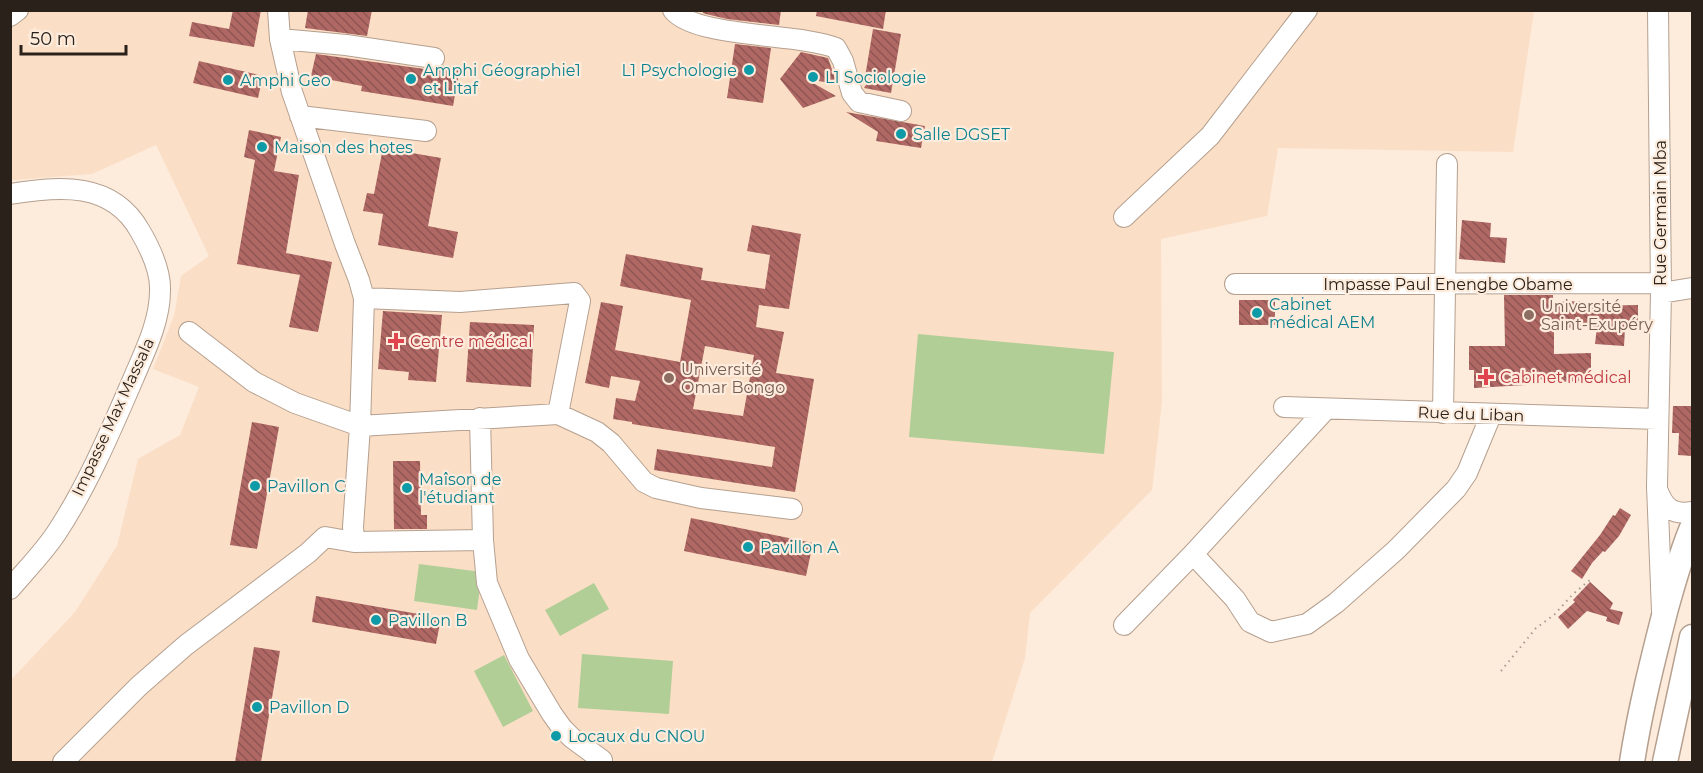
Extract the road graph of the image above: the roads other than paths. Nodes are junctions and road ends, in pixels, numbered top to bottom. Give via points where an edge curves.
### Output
1 (18, 10) edge
2 (278, 10) edge
3 (673, 10) edge
4 (1307, 10) edge
5 (1658, 10) edge
6 (10, 16) edge
7 (280, 39) junction
8 (434, 58) dead end
9 (901, 111) dead end
10 (300, 116) junction
11 (426, 131) dead end
12 (1447, 164) dead end
13 (10, 194) edge
14 (1124, 217) dead end
15 (1236, 284) dead end
16 (1444, 284) junction
17 (1660, 288) junction
18 (1692, 288) edge
19 (364, 298) junction
20 (189, 332) dead end
21 (1284, 407) dead end
22 (1326, 410) junction
23 (1443, 412) junction
24 (558, 414) junction
25 (1491, 414) junction
26 (480, 418) junction
27 (1658, 419) junction
28 (360, 426) junction
29 (1656, 486) junction
30 (792, 508) dead end
31 (1692, 512) edge
32 (1692, 528) edge
33 (483, 540) junction
34 (354, 542) junction
35 (1193, 554) junction
36 (10, 589) edge
37 (1663, 620) junction
38 (1124, 626) dead end
39 (1692, 637) edge
40 (602, 760) dead end
41 (63, 762) edge
42 (1632, 762) edge
43 (1665, 762) edge

1 - 6 street
2 - 7 street
3 - 9 street via 695,24 825,43 836,48 859,102
4 - 14 street via 1210,136
5 - 17 street, Rue Germain Mba
7 - 8 street
7 - 10 street
10 - 11 street
10 - 19 street
12 - 16 street
13 - 36 street, Impasse Max Massala via 71,188 121,207 136,224 157,270 160,304 150,340 92,470 56,534
15 - 16 street, Impasse Paul Enengbe Obame
16 - 17 street, Impasse Paul Enengbe Obame
16 - 23 street
17 - 18 street, Impasse Paul Enengbe Obame
17 - 27 street, Rue Germain Mba
19 - 24 street via 460,302 574,293 580,301
19 - 28 street
20 - 28 street via 254,381 295,404
21 - 22 street, Rue du Liban
22 - 23 street, Rue du Liban
22 - 35 street
23 - 25 street, Rue du Liban
24 - 26 street
24 - 30 street via 597,432 644,482 656,488 701,498
25 - 27 street, Rue du Liban
25 - 35 street via 1456,489 1396,550 1307,624 1271,632 1250,622 1235,599
26 - 28 street
26 - 33 street
27 - 29 street, Rue Germain Mba
28 - 34 street
29 - 31 street via 1663,502 1673,511
29 - 37 street, Rue Germain Mba
32 - 37 main road
33 - 34 street
33 - 40 street via 487,583 525,671 561,728
34 - 41 street via 326,537 186,645
35 - 38 street
37 - 42 main road
39 - 43 main road

